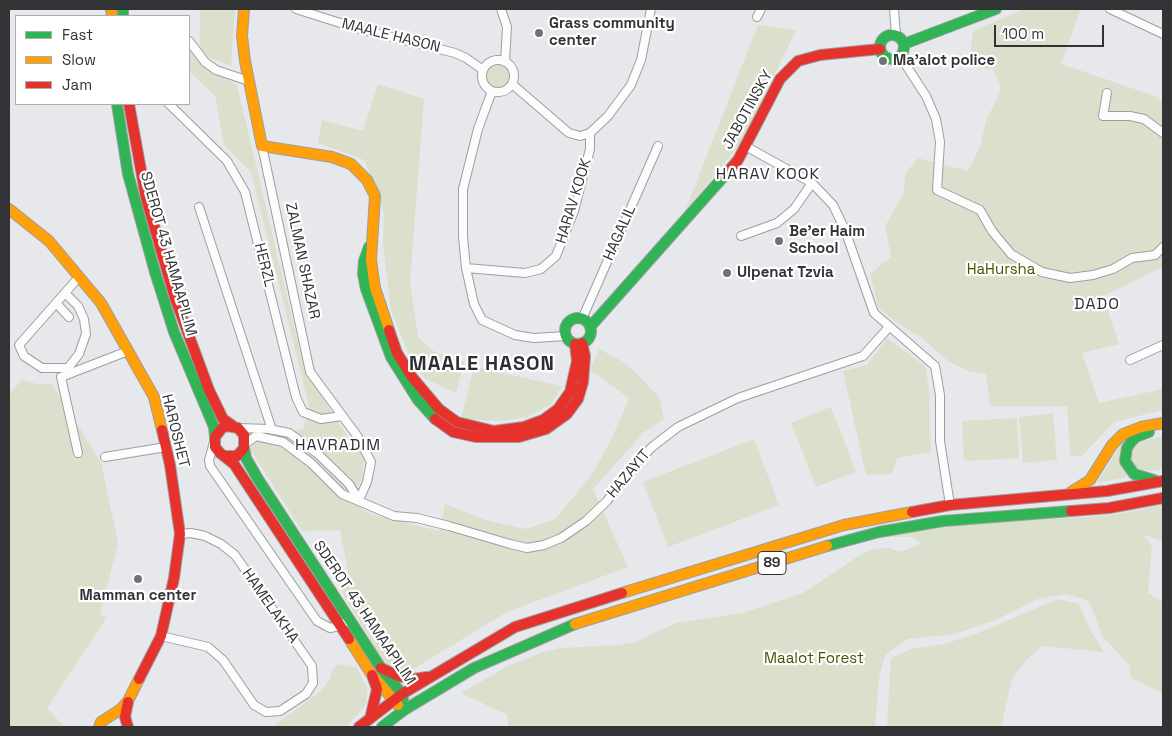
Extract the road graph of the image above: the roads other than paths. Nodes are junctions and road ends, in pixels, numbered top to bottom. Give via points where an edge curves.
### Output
1 (244, 9) edge
2 (296, 9) edge
3 (501, 9) edge
4 (651, 9) edge
5 (761, 9) edge
6 (894, 9) edge
7 (996, 9) edge
8 (1110, 9) edge
9 (757, 17) dead end
10 (896, 34) junction
11 (1163, 34) edge
12 (190, 42) edge
13 (904, 44) junction
14 (880, 49) junction
15 (900, 56) junction
16 (505, 62) junction
17 (483, 70) junction
18 (249, 81) junction
19 (512, 84) junction
20 (492, 91) junction
21 (1107, 93) dead end
22 (117, 105) edge
23 (129, 105) edge
24 (170, 105) edge
25 (590, 133) junction
26 (1163, 133) edge
27 (262, 146) junction
28 (658, 146) dead end
29 (747, 147) junction
30 (812, 184) junction
31 (198, 207) dead end
32 (9, 209) edge
33 (741, 236) dead end
34 (1163, 247) edge
35 (466, 268) junction
36 (79, 277) junction
37 (64, 293) junction
38 (56, 303) junction
39 (69, 317) dead end
40 (582, 319) junction
41 (590, 327) junction
42 (889, 327) junction
43 (566, 336) junction
44 (578, 343) junction
45 (1163, 346) edge
46 (128, 351) junction
47 (1130, 360) dead end
48 (342, 416) junction
49 (1163, 423) edge
50 (235, 427) junction
51 (272, 430) junction
52 (1163, 430) edge
53 (215, 439) junction
54 (244, 446) junction
55 (166, 447) junction
56 (78, 453) dead end
57 (224, 456) junction
58 (105, 457) dead end
59 (1163, 481) edge
60 (1062, 496) junction
61 (1163, 498) edge
62 (359, 500) junction
63 (950, 505) junction
64 (180, 534) junction
65 (350, 620) junction
66 (340, 626) junction
67 (160, 636) junction
68 (381, 668) junction
69 (372, 675) junction
70 (432, 677) junction
71 (398, 697) junction
72 (128, 701) junction
73 (404, 710) junction
74 (109, 717) junction
75 (370, 719) junction
76 (128, 726) edge
77 (98, 727) edge
78 (359, 727) edge
79 (382, 727) edge

1 - 18 main road, ZALMAN SHAZAR via 242,36
2 - 17 street, MAALE HASON via 455,53
3 - 16 street via 507,27
4 - 25 street via 641,60 632,85
5 - 9 street
6 - 10 street
7 - 13 main road
8 - 11 street
10 - 13 main road
10 - 14 main road via 884,38
12 - 18 street via 205,62 216,70
13 - 15 main road
14 - 15 main road via 888,58
14 - 29 main road, JABOTINSKY via 820,55 798,61 780,79
15 - 34 street via 926,96 936,119 940,142 937,190 980,210 1011,254 1042,272 1070,278 1093,276 1132,258 1155,255
16 - 17 street via 495,60
16 - 19 street via 514,74
17 - 20 street via 482,80
18 - 27 main road, ZALMAN SHAZAR
19 - 20 street via 501,92
19 - 25 street via 569,133 580,136
20 - 35 street via 478,129 463,189
21 - 26 street via 1103,116 1144,119
22 - 53 main road, SDEROT 43 HAMAAPILIM via 128,174 157,280 174,332 214,427
23 - 50 main road, SDEROT 43 HAMAAPILIM via 146,198 175,298 209,390 223,419
24 - 48 street, HERZL via 227,161 245,192 296,397 303,412 321,419
25 - 35 street, HARAV KOOK via 590,150 574,211 556,256 541,269 525,272
27 - 44 main road via 332,156 351,164 367,180 375,196 372,239 364,261 366,289 391,357 422,406 453,432 476,437 519,437 546,429 567,414 578,399 586,356
27 - 48 street, ZALMAN SHAZAR via 310,372
28 - 40 street, HAGALIL
29 - 30 street
29 - 41 main road, JABOTINSKY
30 - 33 street via 794,210 777,223
30 - 42 street via 839,215 874,313
31 - 51 street
32 - 36 main road, HAROSHET via 50,241
35 - 43 street via 474,304 482,320 515,336
36 - 37 street
36 - 46 main road, HAROSHET via 101,302
37 - 38 street
37 - 38 street via 78,306 86,334 79,354 68,368 42,368 24,356 19,345
38 - 39 street
40 - 41 main road
40 - 43 main road via 574,319 568,324
41 - 44 main road via 588,339
42 - 62 street, HAZAYIT via 863,356 738,398 678,426 652,447 586,521 544,545 527,548 441,524 394,516
42 - 63 street via 935,366 940,395 940,441
43 - 44 main road
45 - 47 street
46 - 55 main road, HAROSHET via 154,397
46 - 56 street via 60,377
48 - 62 street, ZALMAN SHAZAR via 371,462
49 - 60 main road via 1123,434 1112,445 1090,480
50 - 51 street
50 - 53 main road via 222,428
50 - 54 main road via 244,436
51 - 62 street via 289,433 318,454 349,484
52 - 59 main road via 1136,437 1125,455 1134,474
53 - 57 main road via 215,447
53 - 66 street via 209,460 214,473 317,621 326,627
54 - 57 main road via 237,456
54 - 62 street, HAZAYIT via 256,436 283,442 311,463 342,494
54 - 65 main road, SDEROT 43 HAMAAPILIM via 249,464
55 - 58 street
55 - 64 main road, HAROSHET
57 - 66 main road, SDEROT 43 HAMAAPILIM via 239,470
59 - 60 main road, 89
60 - 63 main road, 89
61 - 73 main road, 89 via 1109,508 942,521 836,543 566,627 474,668
63 - 70 main road, 89 via 844,526 515,627
64 - 67 main road, HAROSHET via 174,578
64 - 67 street, HAMELAKHA via 205,536 235,555 312,666 313,683 306,694 290,705 280,711 266,712 254,705 223,660 208,647
65 - 66 street
65 - 68 main road, SDEROT 43 HAMAAPILIM
66 - 69 main road, SDEROT 43 HAMAAPILIM
67 - 72 main road, HAROSHET
68 - 70 main road via 405,678
68 - 71 main road, SDEROT 43 HAMAAPILIM
69 - 71 main road, SDEROT 43 HAMAAPILIM
69 - 75 main road via 377,689
70 - 71 main road, 89
71 - 73 main road, SDEROT 43 HAMAAPILIM
71 - 75 main road, 89
72 - 74 main road, HAROSHET
72 - 76 main road, HAROSHET via 125,717
73 - 79 main road, 89
74 - 76 main road via 118,717
74 - 77 main road, HAROSHET
75 - 78 main road, 89

